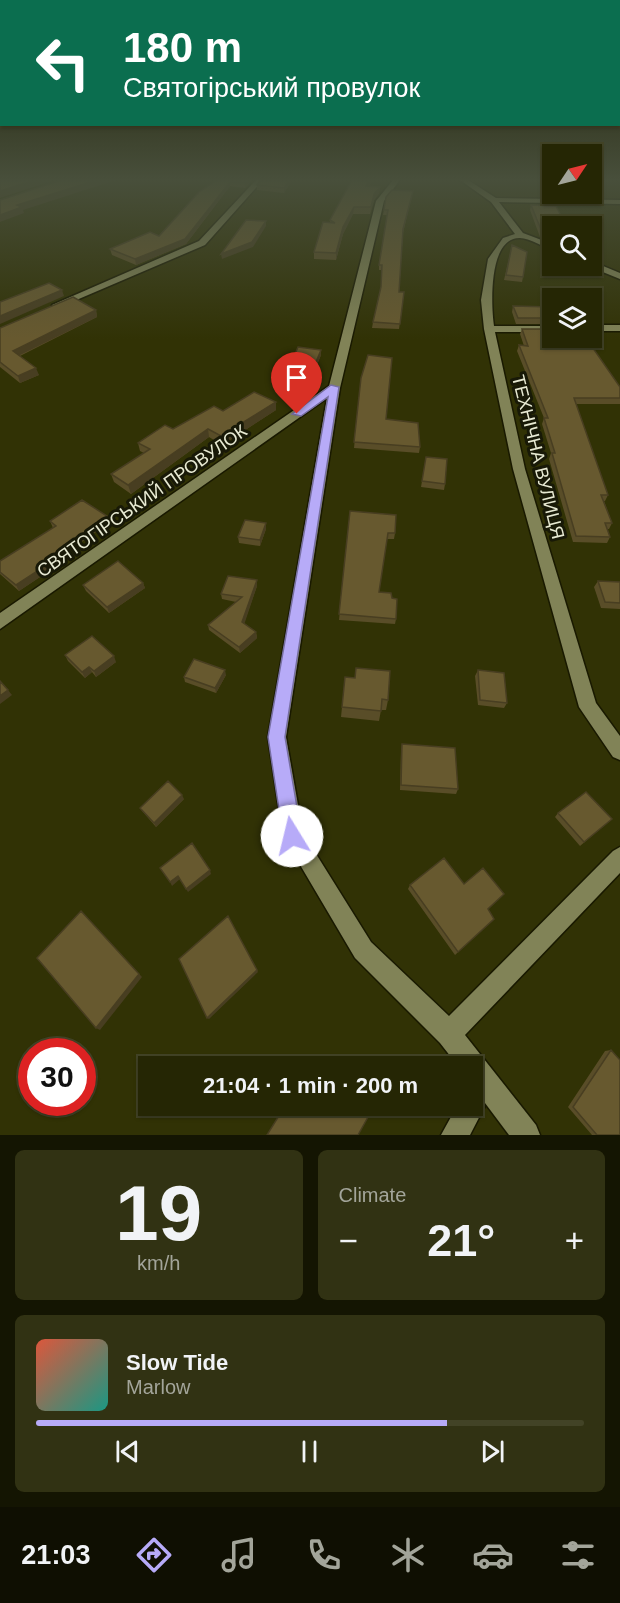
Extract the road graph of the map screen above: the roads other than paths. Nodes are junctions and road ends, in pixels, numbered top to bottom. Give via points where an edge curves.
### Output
1 (211, 233) edge
2 (372, 233) edge
3 (520, 235) joint
4 (542, 243) edge
5 (602, 269) edge
6 (620, 276) edge
7 (51, 308) edge
8 (602, 328) edge
9 (620, 328) edge
10 (489, 329) junction
11 (542, 329) edge
12 (334, 387) junction
13 (0, 622) edge
14 (620, 751) edge
15 (620, 858) edge
16 (449, 1034) junction
17 (485, 1081) junction
18 (483, 1085) edge
19 (466, 1116) edge
20 (455, 1135) edge
21 (526, 1135) edge

1 - 7 street via 202,243
2 - 12 street
3 - 4 street
3 - 10 street, ТЕХНІЧНА ВУЛИЦЯ via 506,240 492,259 486,300
5 - 6 street
8 - 9 street
10 - 11 street
10 - 14 street, ТЕХНІЧНА ВУЛИЦЯ via 519,469 588,707
12 - 13 street, СВЯТОГІРСЬКИЙ ПРОВУЛОК
12 - 16 street via 277,737 292,836 363,950
15 - 16 street
16 - 17 street
17 - 18 street
17 - 21 street
19 - 20 street

